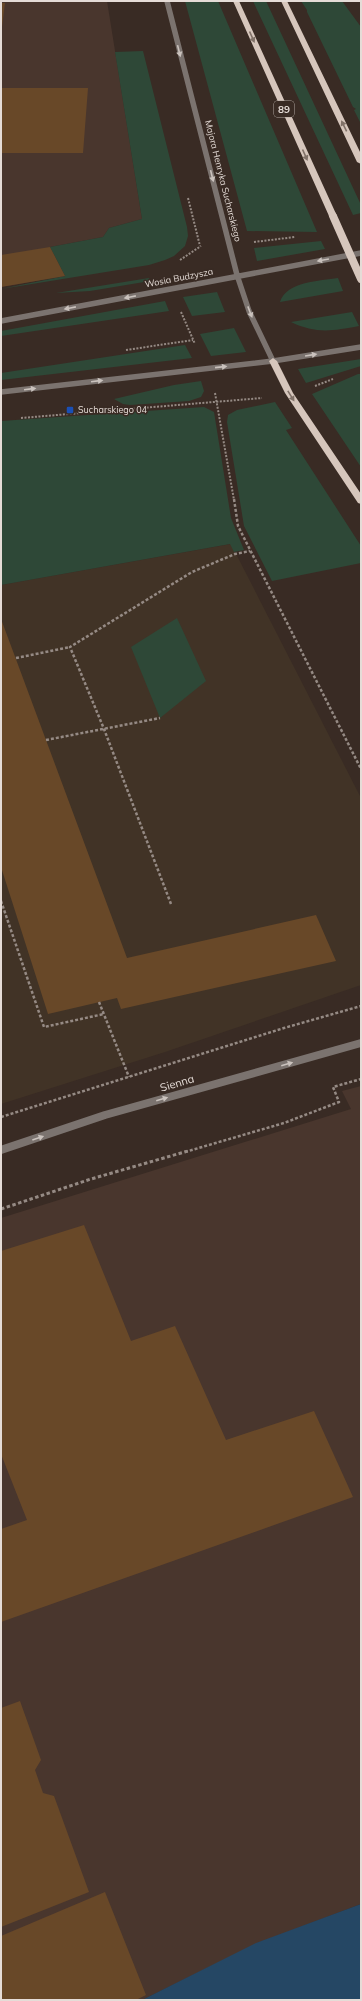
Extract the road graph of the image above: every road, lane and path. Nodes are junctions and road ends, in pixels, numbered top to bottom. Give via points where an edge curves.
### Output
1 (167, 1) edge
2 (236, 1) edge
3 (284, 1) edge
4 (361, 162) edge
5 (361, 253) edge
6 (237, 275) junction
7 (361, 279) edge
8 (168, 289) junction
9 (1, 321) edge
10 (361, 347) edge
11 (273, 361) junction
12 (206, 369) junction
13 (335, 378) dead end
14 (1, 392) edge
15 (289, 393) junction
16 (218, 402) junction
17 (16, 418) dead end
18 (361, 501) edge
19 (250, 551) junction
20 (70, 647) junction
21 (16, 658) dead end
22 (160, 718) dead end
23 (104, 729) junction
24 (46, 740) dead end
25 (361, 769) edge
26 (1, 901) edge
27 (171, 904) dead end
28 (99, 1002) dead end
29 (361, 1006) edge
30 (104, 1014) junction
31 (361, 1043) edge
32 (129, 1077) junction
33 (361, 1080) edge
34 (1, 1117) edge
35 (1, 1150) edge
36 (1, 1209) edge

1 -> 6 street, Majora Henryka Sucharskiego
2 -> 7 highway, 89, bridge
4 -> 3 highway
5 -> 6 street, Wosia Budzysza
6 - 8 street, Wosia Budzysza
6 -> 11 street, Majora Henryka Sucharskiego
8 -> 9 street, Wosia Budzysza
8 - 12 path
11 -> 10 street
12 -> 11 street
11 - 15 highway
14 -> 12 street
12 - 16 path
13 - 15 path
15 - 16 path
15 -> 18 highway
16 - 17 path
16 - 19 path via 238,526
19 - 20 path via 235,554 192,572
19 - 25 path
20 - 21 path
20 - 23 path
22 - 23 path
23 - 24 path
23 - 27 path
26 - 30 path via 44,1027
28 - 30 path
29 - 32 path
30 - 32 path
35 -> 31 street, Sienna via 105,1115
32 - 34 path
33 - 36 path via 333,1087 340,1102 284,1123 91,1179

